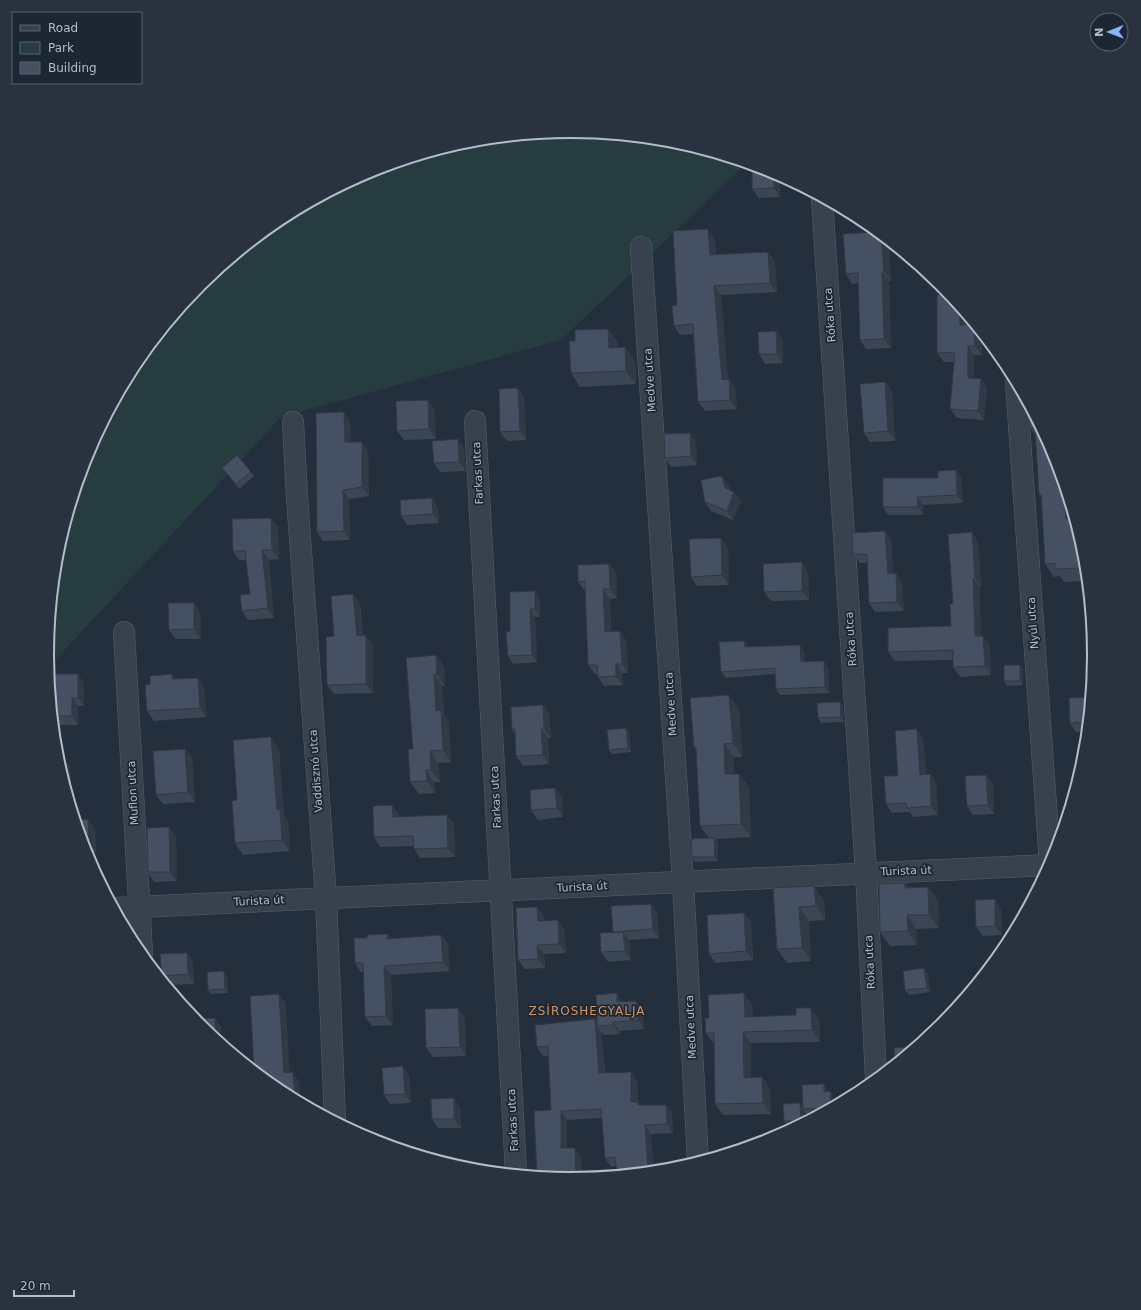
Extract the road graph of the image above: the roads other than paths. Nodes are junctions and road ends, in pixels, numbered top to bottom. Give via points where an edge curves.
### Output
1 (822, 204) edge
2 (641, 247) dead end
3 (1017, 395) edge
4 (475, 421) dead end
5 (293, 422) dead end
6 (124, 632) dead end
7 (1049, 850) edge
8 (1043, 864) edge
9 (866, 872) junction
10 (683, 882) junction
11 (502, 891) junction
12 (326, 898) junction
13 (140, 907) junction
14 (120, 908) edge
15 (142, 943) edge
16 (876, 1071) edge
17 (335, 1114) edge
18 (698, 1156) edge
19 (516, 1168) edge

1 - 9 street, Róka utca
2 - 10 street, Medve utca
3 - 7 street, Nyúl utca
4 - 11 street, Farkas utca
5 - 12 street, Vaddisznó utca
6 - 13 street, Muflon utca
8 - 9 street, Turista út
9 - 10 street, Turista út
9 - 16 street, Róka utca
10 - 11 street, Turista út
10 - 18 street, Medve utca
11 - 12 street, Turista út
11 - 19 street, Farkas utca
12 - 13 street, Turista út
12 - 17 street, Vaddisznó utca
13 - 14 street, Turista út
13 - 15 street, Muflon utca

